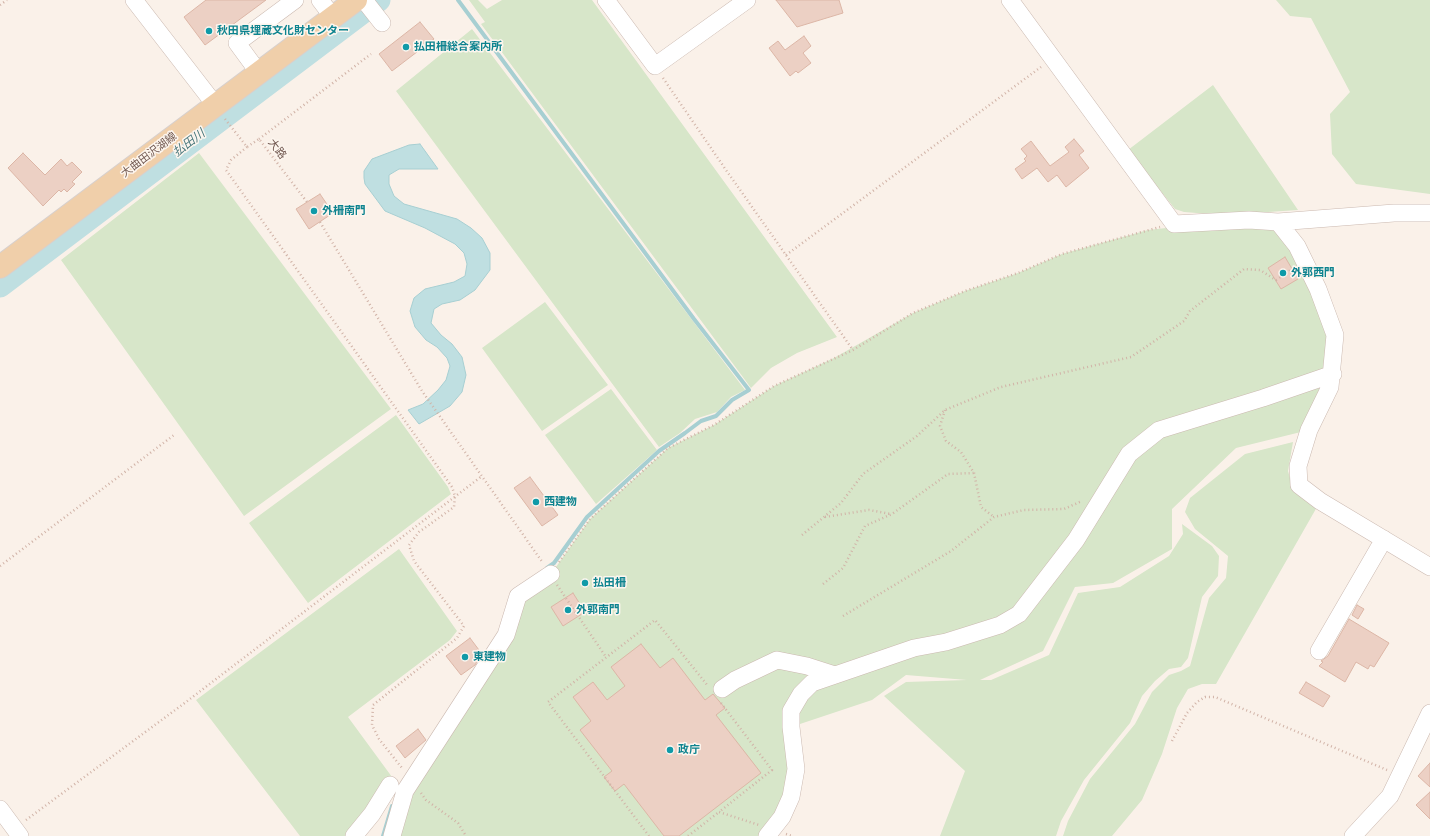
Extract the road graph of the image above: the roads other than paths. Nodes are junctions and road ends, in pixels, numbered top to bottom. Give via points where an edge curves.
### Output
1 (134, 0) edge
2 (296, 0) edge
3 (320, 0) edge
4 (356, 0) edge
5 (364, 0) edge
6 (606, 0) edge
7 (748, 0) edge
8 (1010, 0) edge
9 (333, 17) junction
10 (382, 23) dead end
11 (259, 72) junction
12 (216, 106) junction
13 (1430, 213) edge
14 (1278, 222) junction
15 (0, 267) edge
16 (1332, 374) junction
17 (1384, 539) junction
18 (1430, 567) edge
19 (551, 574) road end
20 (1319, 651) dead end
21 (834, 676) junction
22 (716, 691) road end
23 (1430, 712) edge
24 (390, 785) dead end
25 (0, 809) edge
26 (17, 832) edge
27 (769, 833) edge
28 (354, 836) edge
29 (392, 836) edge
30 (1353, 836) edge

1 - 12 street
2 - 11 street via 237,43
3 - 9 street
4 - 9 main road, 大曲田沢湖線
5 - 10 street
6 - 7 street via 655,66
8 - 14 street via 1174,224 1249,220
9 - 11 main road, 大曲田沢湖線
11 - 12 main road, 大曲田沢湖線
12 - 15 main road, 大曲田沢湖線
13 - 14 street via 1394,213
14 - 16 street via 1297,246 1323,300 1335,335
16 - 17 street via 1330,387 1309,430 1298,466 1299,485 1320,501
16 - 21 street via 1159,430 1129,454 1076,540 1019,614 1000,625 946,642 914,648
17 - 18 street
17 - 20 street
19 - 29 street via 518,596 506,635 405,791
21 - 22 street via 807,666 777,660
21 - 27 street via 812,683 801,694 791,711 795,776 786,809
23 - 30 street via 1390,796
24 - 28 street via 372,814
25 - 26 street

